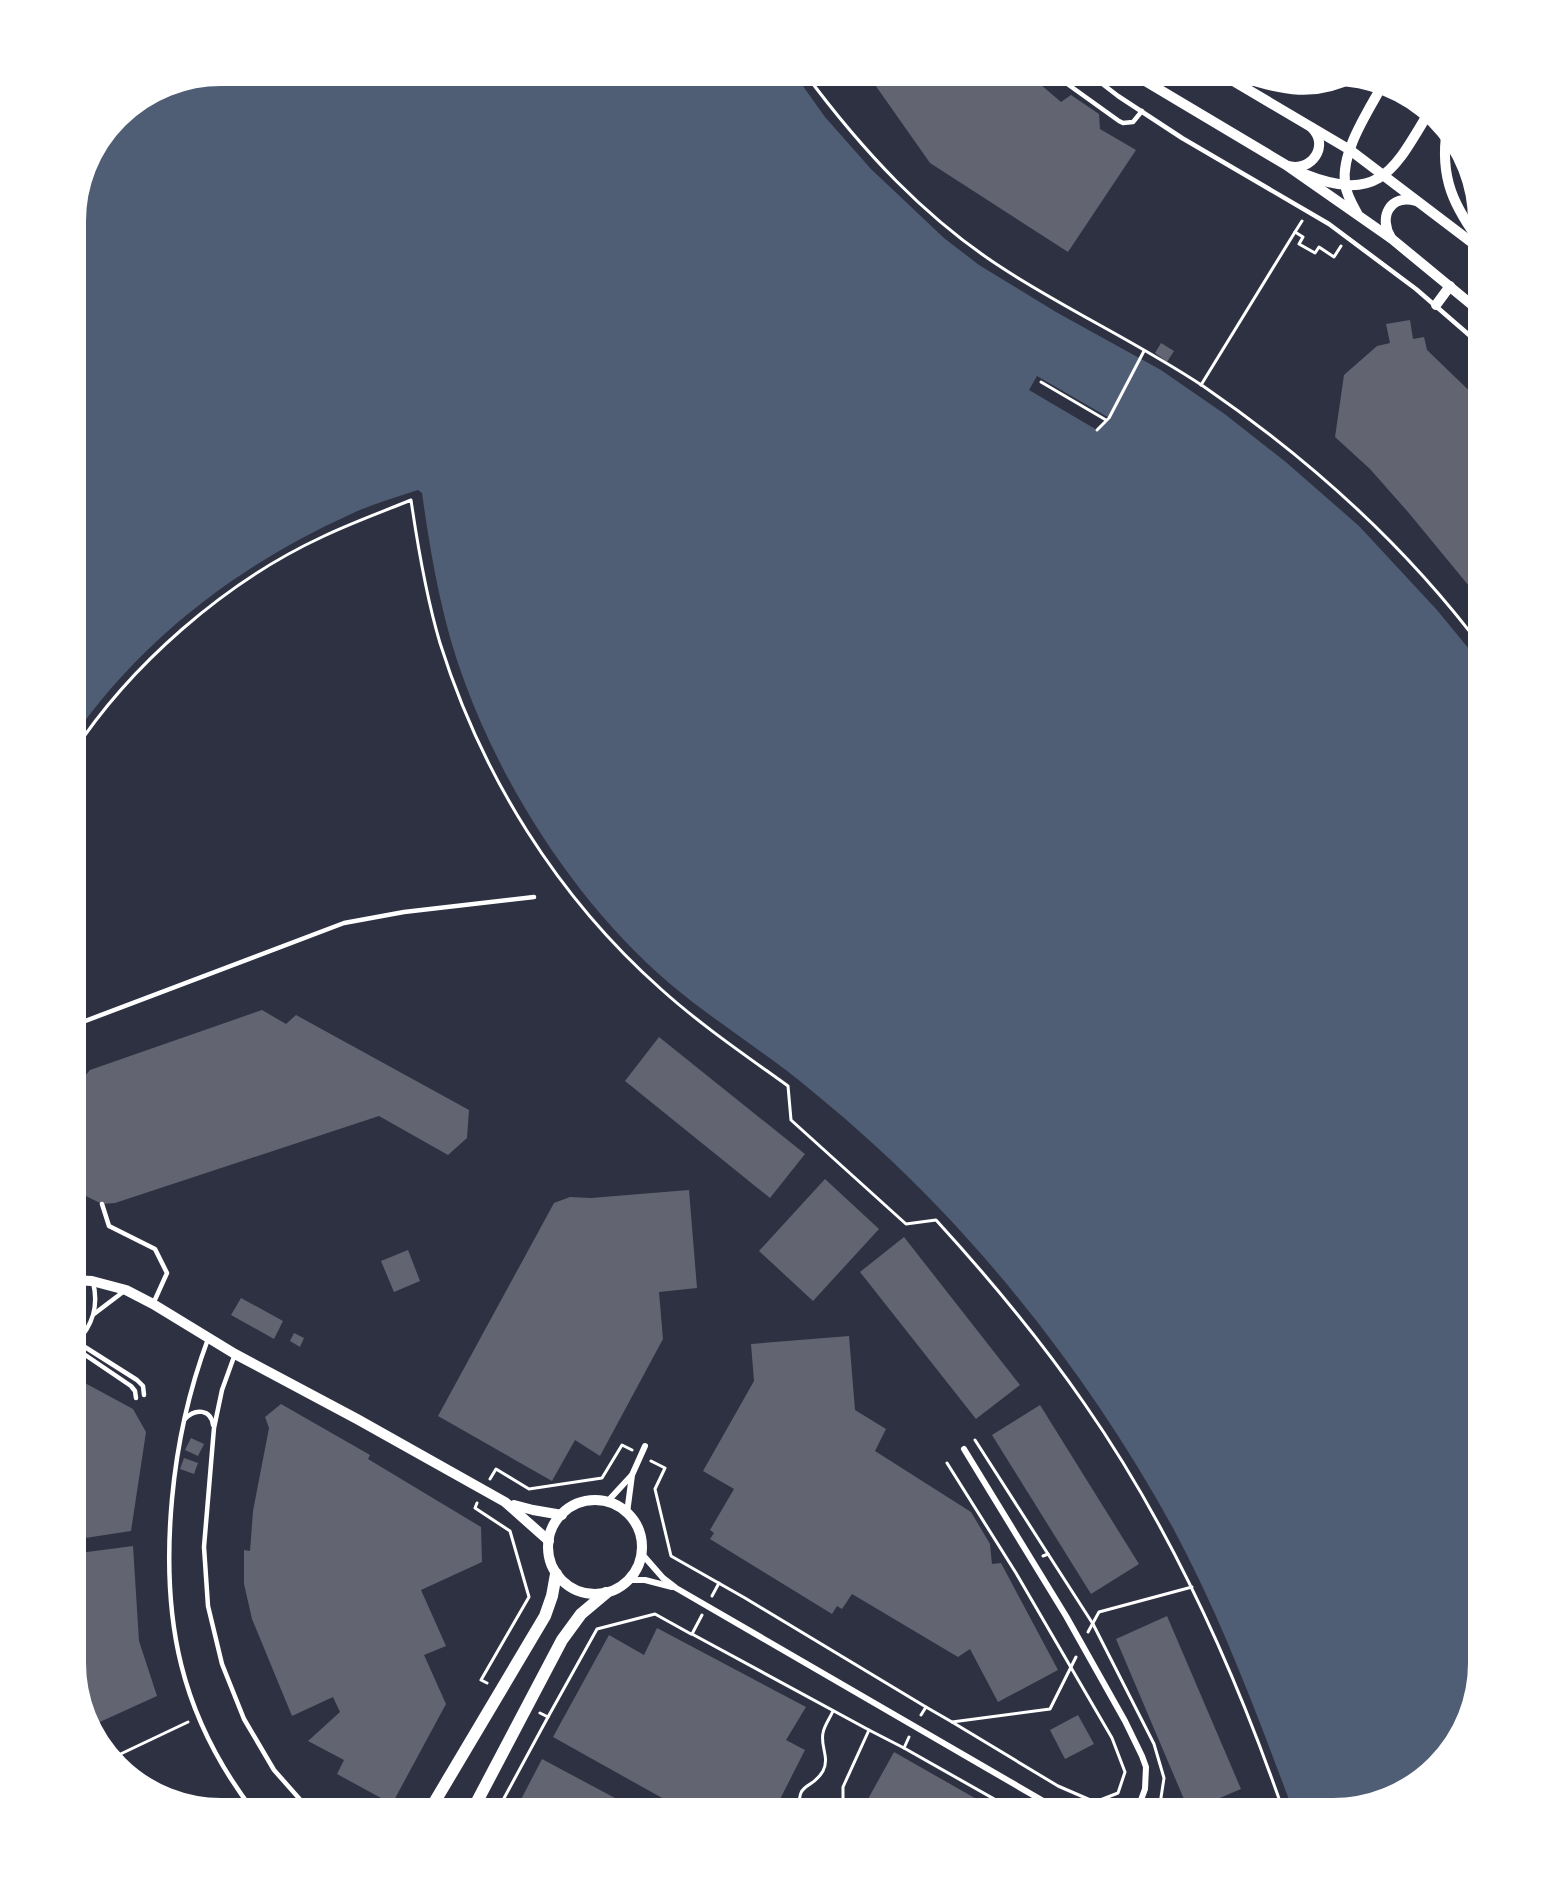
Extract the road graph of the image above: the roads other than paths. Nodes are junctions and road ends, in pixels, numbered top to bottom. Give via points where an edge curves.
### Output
1 (1067, 83) edge
2 (1103, 83) edge
3 (1148, 83) edge
4 (1237, 83) edge
5 (1263, 83) edge
6 (1339, 83) edge
7 (1380, 91) edge
8 (1142, 111) junction
9 (1426, 118) edge
10 (1310, 126) junction
11 (1447, 141) edge
12 (1350, 150) junction
13 (1286, 165) junction
14 (1385, 176) junction
15 (1345, 185) junction
16 (1423, 205) junction
17 (1359, 217) junction
18 (1472, 230) edge
19 (1392, 239) junction
20 (1472, 243) edge
21 (1450, 286) junction
22 (1436, 305) junction
23 (1472, 305) edge
24 (1472, 337) edge
25 (534, 897) dead end
26 (82, 1022) edge
27 (102, 1204) dead end
28 (82, 1280) edge
29 (93, 1281) junction
30 (126, 1290) junction
31 (153, 1304) junction
32 (94, 1314) junction
33 (82, 1335) edge
34 (208, 1339) junction
35 (82, 1350) edge
36 (82, 1351) edge
37 (235, 1354) junction
38 (144, 1395) dead end
39 (136, 1398) dead end
40 (184, 1420) junction
41 (214, 1428) junction
42 (645, 1446) dead end
43 (964, 1449) dead end
44 (632, 1475) junction
45 (505, 1502) junction
46 (607, 1502) junction
47 (627, 1513) junction
48 (562, 1515) junction
49 (549, 1541) junction
50 (642, 1554) junction
51 (556, 1574) junction
52 (630, 1580) junction
53 (676, 1588) junction
54 (606, 1593) junction
55 (246, 1802) edge
56 (302, 1802) edge
57 (435, 1802) edge
58 (477, 1802) edge
59 (1045, 1802) edge
60 (1139, 1802) edge

1 - 8 lane via 1123,123 1133,122
2 - 8 lane
3 - 13 street
4 - 10 street
5 - 6 street via 1298,91
7 - 12 street
8 - 22 lane via 1230,168 1329,224
9 - 14 street
10 - 12 street
10 - 13 street via 1319,141 1314,160 1296,168
11 - 18 street via 1448,182 1454,201
12 - 14 street
12 - 15 street
13 - 15 street via 1312,177
13 - 17 street
14 - 15 street
14 - 16 street
15 - 17 street
16 - 19 street via 1414,200 1395,203 1385,220
16 - 20 street
17 - 19 street
19 - 21 street
21 - 22 street
21 - 23 street
22 - 24 lane
25 - 26 lane via 344,923
27 - 31 lane via 109,1226 155,1249 167,1273
28 - 29 street
29 - 30 street
29 - 32 lane
30 - 31 street
30 - 32 lane
31 - 34 street
32 - 33 lane
34 - 37 street
34 - 40 lane
35 - 38 lane via 137,1380
36 - 39 lane via 131,1386
37 - 41 lane
37 - 45 street
40 - 41 lane via 190,1413 207,1413
40 - 55 lane via 170,1518 169,1599 179,1658 198,1718 214,1752
41 - 56 lane via 204,1547 214,1635 232,1692 258,1745
42 - 44 street
43 - 60 street via 1125,1721 1146,1767 1145,1789
44 - 46 street
44 - 47 street
45 - 48 street
45 - 49 street
46 - 47 street
46 - 48 street via 574,1505
47 - 50 street via 639,1532
48 - 49 street
49 - 51 street
50 - 52 street
50 - 53 street
51 - 54 street via 573,1589 595,1595
51 - 57 main road via 545,1616
52 - 53 street
52 - 54 street
53 - 59 street
54 - 58 main road via 581,1614 561,1640

